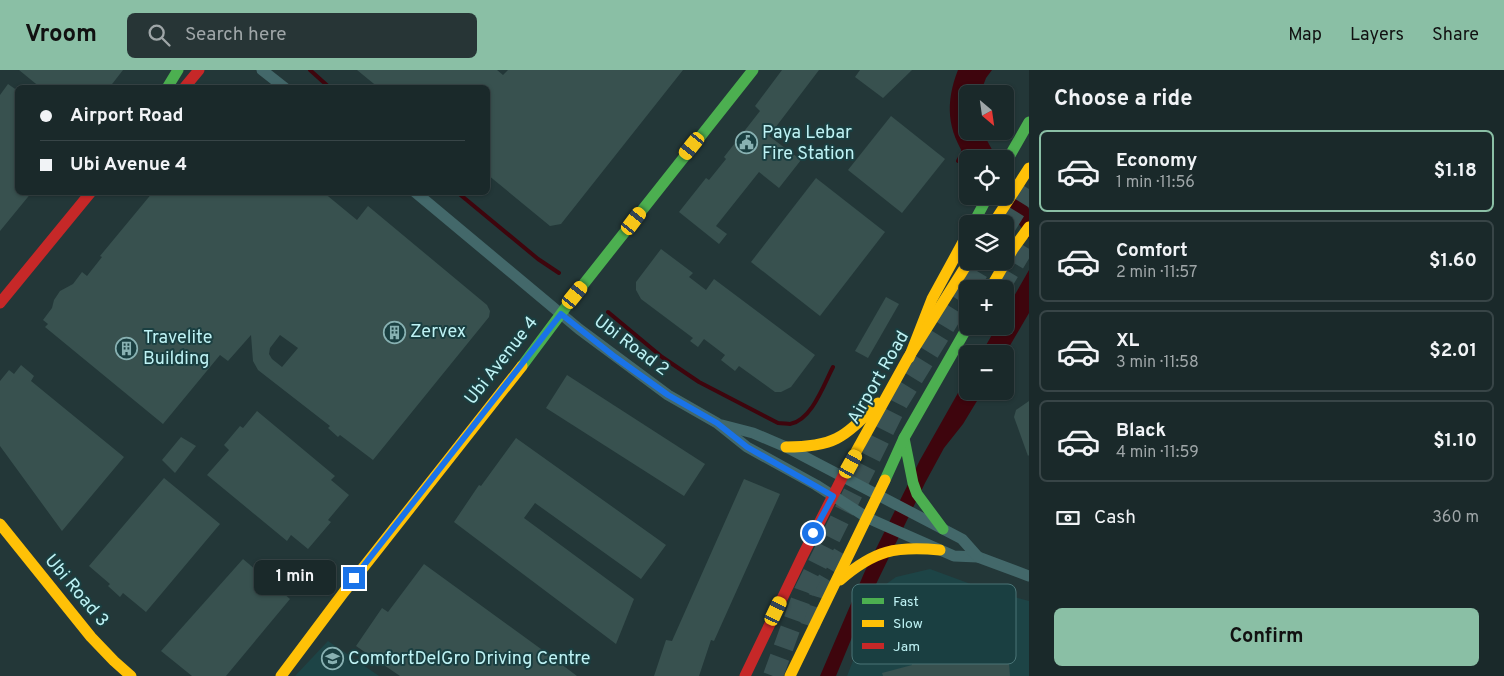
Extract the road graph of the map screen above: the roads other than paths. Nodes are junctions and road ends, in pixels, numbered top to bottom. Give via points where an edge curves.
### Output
1 (178, 70) edge
2 (199, 70) edge
3 (262, 70) edge
4 (753, 70) edge
5 (169, 85) edge
6 (186, 85) edge
7 (280, 85) edge
8 (1029, 122) edge
9 (1013, 150) edge
10 (1029, 168) edge
11 (88, 195) edge
12 (419, 195) edge
13 (999, 215) edge
14 (1029, 227) edge
15 (959, 250) edge
16 (963, 270) edge
17 (995, 280) edge
18 (0, 303) edge
19 (561, 314) junction
20 (963, 335) edge
21 (909, 358) junction
22 (890, 392) junction
23 (717, 423) junction
24 (904, 438) junction
25 (786, 447) junction
26 (842, 478) junction
27 (833, 496) junction
28 (878, 496) junction
29 (868, 518) junction
30 (0, 524) edge
31 (943, 529) junction
32 (940, 550) junction
33 (978, 557) junction
34 (1029, 576) edge
35 (834, 585) junction
36 (131, 676) edge
37 (280, 676) edge
38 (745, 676) edge
39 (790, 676) edge

1 - 5 main road
2 - 6 main road
3 - 7 street
4 - 19 main road, Ubi Avenue 4
8 - 9 main road
10 - 13 main road
11 - 18 main road
12 - 19 street, Ubi Road 2
14 - 17 main road
15 - 21 main road via 932,298
16 - 21 main road, Airport Road
19 - 23 street, Ubi Road 2 via 668,395
19 - 37 main road, Ubi Avenue 4
20 - 24 main road
21 - 22 main road, Airport Road
22 - 25 main road via 847,434 832,443 804,448
22 - 26 main road, Airport Road
23 - 25 street, Ubi Road 2
23 - 27 street, Ubi Road 2 via 747,447
24 - 28 main road
24 - 31 main road via 917,494
25 - 26 street, Ubi Road 2
26 - 27 main road, Airport Road
26 - 28 street, Ubi Road 2
27 - 29 street, Ubi Road 2
27 - 38 main road, Airport Road
28 - 29 main road
28 - 31 street, Ubi Road 2
29 - 32 street, Ubi Road 2
29 - 35 main road
30 - 36 main road, Ubi Road 3 via 87,632 114,663
31 - 33 street, Ubi Road 2 via 962,539
32 - 33 street, Ubi Road 2 via 954,556
32 - 35 main road via 911,547 879,552
33 - 34 street
35 - 39 main road

